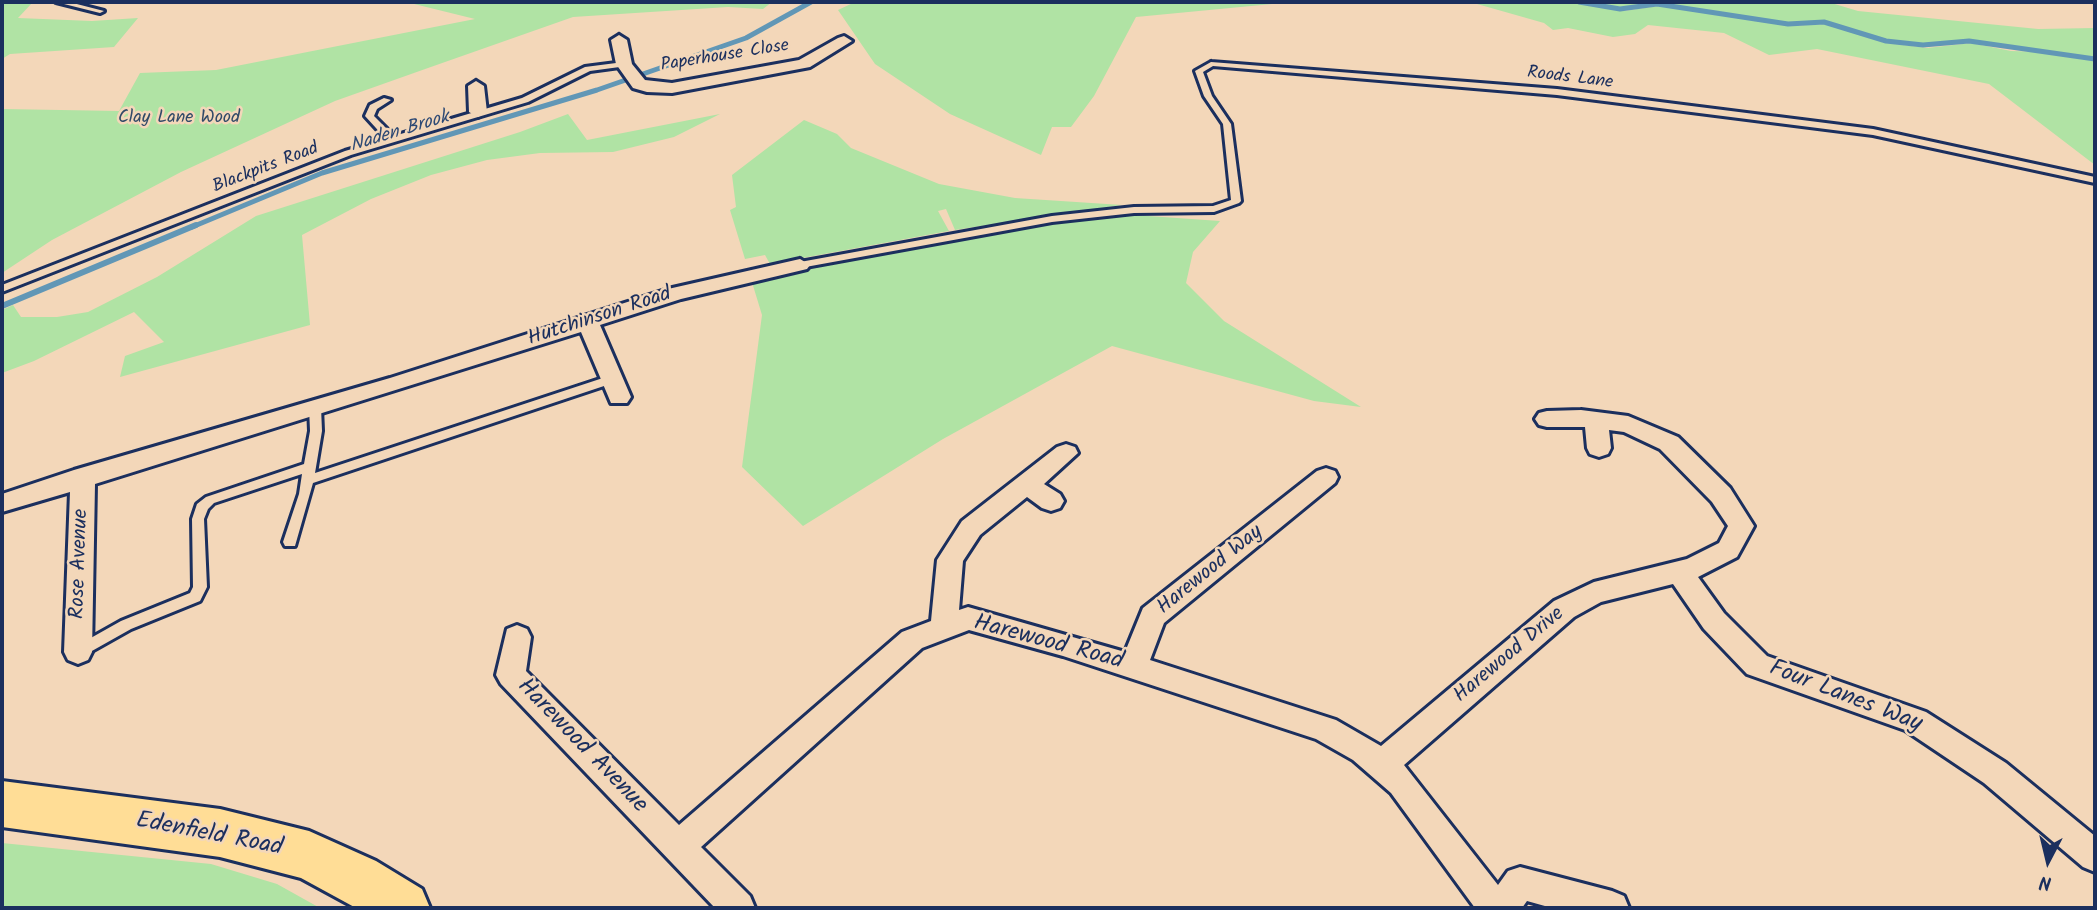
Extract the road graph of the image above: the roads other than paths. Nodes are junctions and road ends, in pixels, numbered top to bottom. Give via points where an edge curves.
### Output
1 (60, 2) edge
2 (100, 11) dead end
3 (620, 40) dead end
4 (844, 41) dead end
5 (635, 78) junction
6 (476, 86) dead end
7 (387, 100) dead end
8 (478, 112) junction
9 (392, 140) junction
10 (2095, 180) edge
11 (1214, 209) joint
12 (800, 265) joint
13 (2, 289) edge
14 (588, 321) junction
15 (615, 388) joint
16 (315, 407) junction
17 (1547, 419) dead end
18 (1596, 419) junction
19 (1599, 448) dead end
20 (1066, 453) dead end
21 (308, 474) junction
22 (83, 476) junction
23 (1026, 484) junction
24 (1321, 490) dead end
25 (1051, 502) dead end
26 (2, 503) edge
27 (290, 542) dead end
28 (1680, 572) junction
29 (944, 627) junction
30 (517, 636) dead end
31 (78, 652) joint
32 (1133, 667) junction
33 (1381, 765) junction
34 (2, 804) edge
35 (678, 847) junction
36 (2095, 856) edge
37 (403, 908) edge
38 (738, 908) edge
39 (1495, 908) edge
40 (1502, 908) edge
41 (1612, 908) edge

1 - 2 lane
3 - 5 street
4 - 5 street, Paperhouse Close via 804,64 672,88
5 - 8 lane, Blackpits Road via 588,69 546,92
6 - 8 street
7 - 9 lane via 373,107 369,116
8 - 9 lane, Blackpits Road
9 - 13 lane, Blackpits Road via 348,153
10 - 11 lane, Roods Lane via 1873,132 1558,92 1211,64 1199,71 1208,96 1227,124 1236,201
11 - 12 lane, Hutchinson Road via 1133,210 1052,219
12 - 14 street, Hutchinson Road via 675,294
14 - 15 street
14 - 16 street, Hutchinson Road
15 - 21 lane
16 - 21 lane
16 - 22 street, Hutchinson Road
17 - 18 street, Harewood Drive
18 - 19 street
18 - 28 street, Harewood Drive via 1628,424 1669,443 1721,495 1741,526 1728,550
20 - 23 street
21 - 27 lane
21 - 31 lane via 210,500 198,519 200,587 195,597 126,625
22 - 26 street, Hutchinson Road
22 - 31 street, Rose Avenue
23 - 25 street
23 - 29 street via 971,528 950,560
24 - 32 street, Harewood Way via 1153,616
28 - 33 street, Harewood Drive via 1594,593 1564,609
28 - 36 street, Four Lanes Way via 1714,621 1757,665 1914,721 1996,773
29 - 32 street, Harewood Road via 968,618
29 - 35 street, Harewood Road via 912,640
30 - 35 street, Harewood Avenue via 511,675
32 - 33 street, Harewood Road via 1325,729
33 - 39 street, Harewood Road via 1402,783
34 - 37 main road, Edenfield Road via 219,832 264,843 309,856 358,879
35 - 38 street
40 - 41 street via 1520,883

